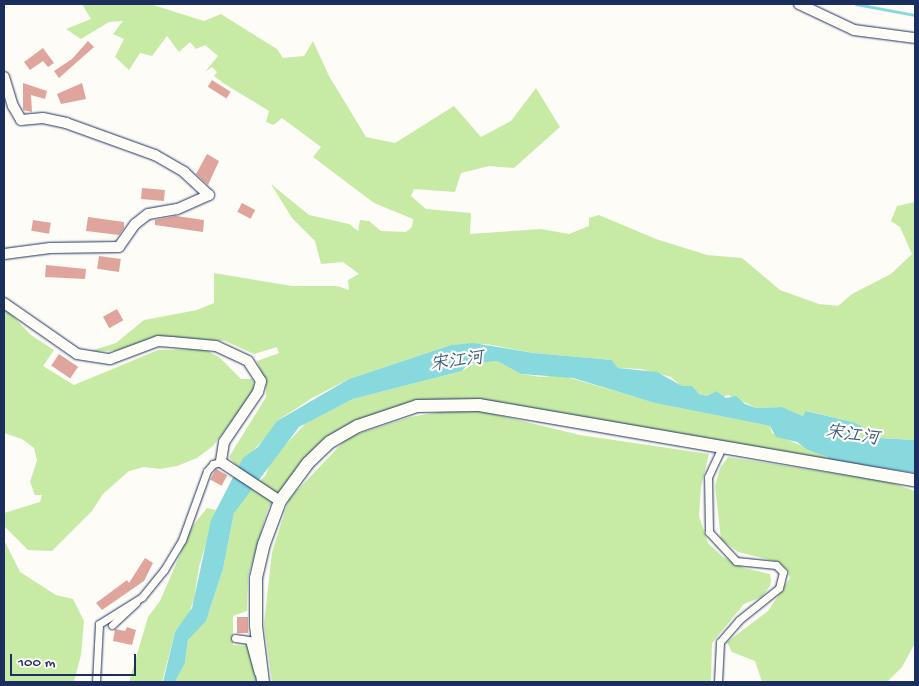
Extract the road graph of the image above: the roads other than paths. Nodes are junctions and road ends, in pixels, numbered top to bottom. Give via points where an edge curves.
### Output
1 (799, 4) edge
2 (915, 38) edge
3 (4, 77) edge
4 (4, 254) edge
5 (4, 302) edge
6 (721, 449) junction
7 (220, 462) junction
8 (915, 480) edge
9 (280, 501) junction
10 (140, 599) junction
11 (112, 625) dead end
12 (235, 638) dead end
13 (262, 680) edge
14 (96, 682) edge
15 (718, 682) edge

1 - 2 street via 854,30
3 - 4 street via 21,120 43,118 66,123 154,155 184,172 209,195 177,209 148,214 135,224 119,247 50,248
5 - 7 street via 77,354 110,359 158,341 216,346 248,360 261,382 258,392 224,442
6 - 8 highway
6 - 9 highway via 479,405 417,406 358,426 330,442 308,463
6 - 15 street via 708,477 709,532 736,560 776,565 783,572 779,588 739,620 720,642
7 - 9 street
7 - 10 street via 212,464 207,471 182,540 164,570
9 - 13 highway via 256,578 256,626
10 - 11 street
10 - 14 street via 99,624
12 - 13 street via 249,640 253,662

